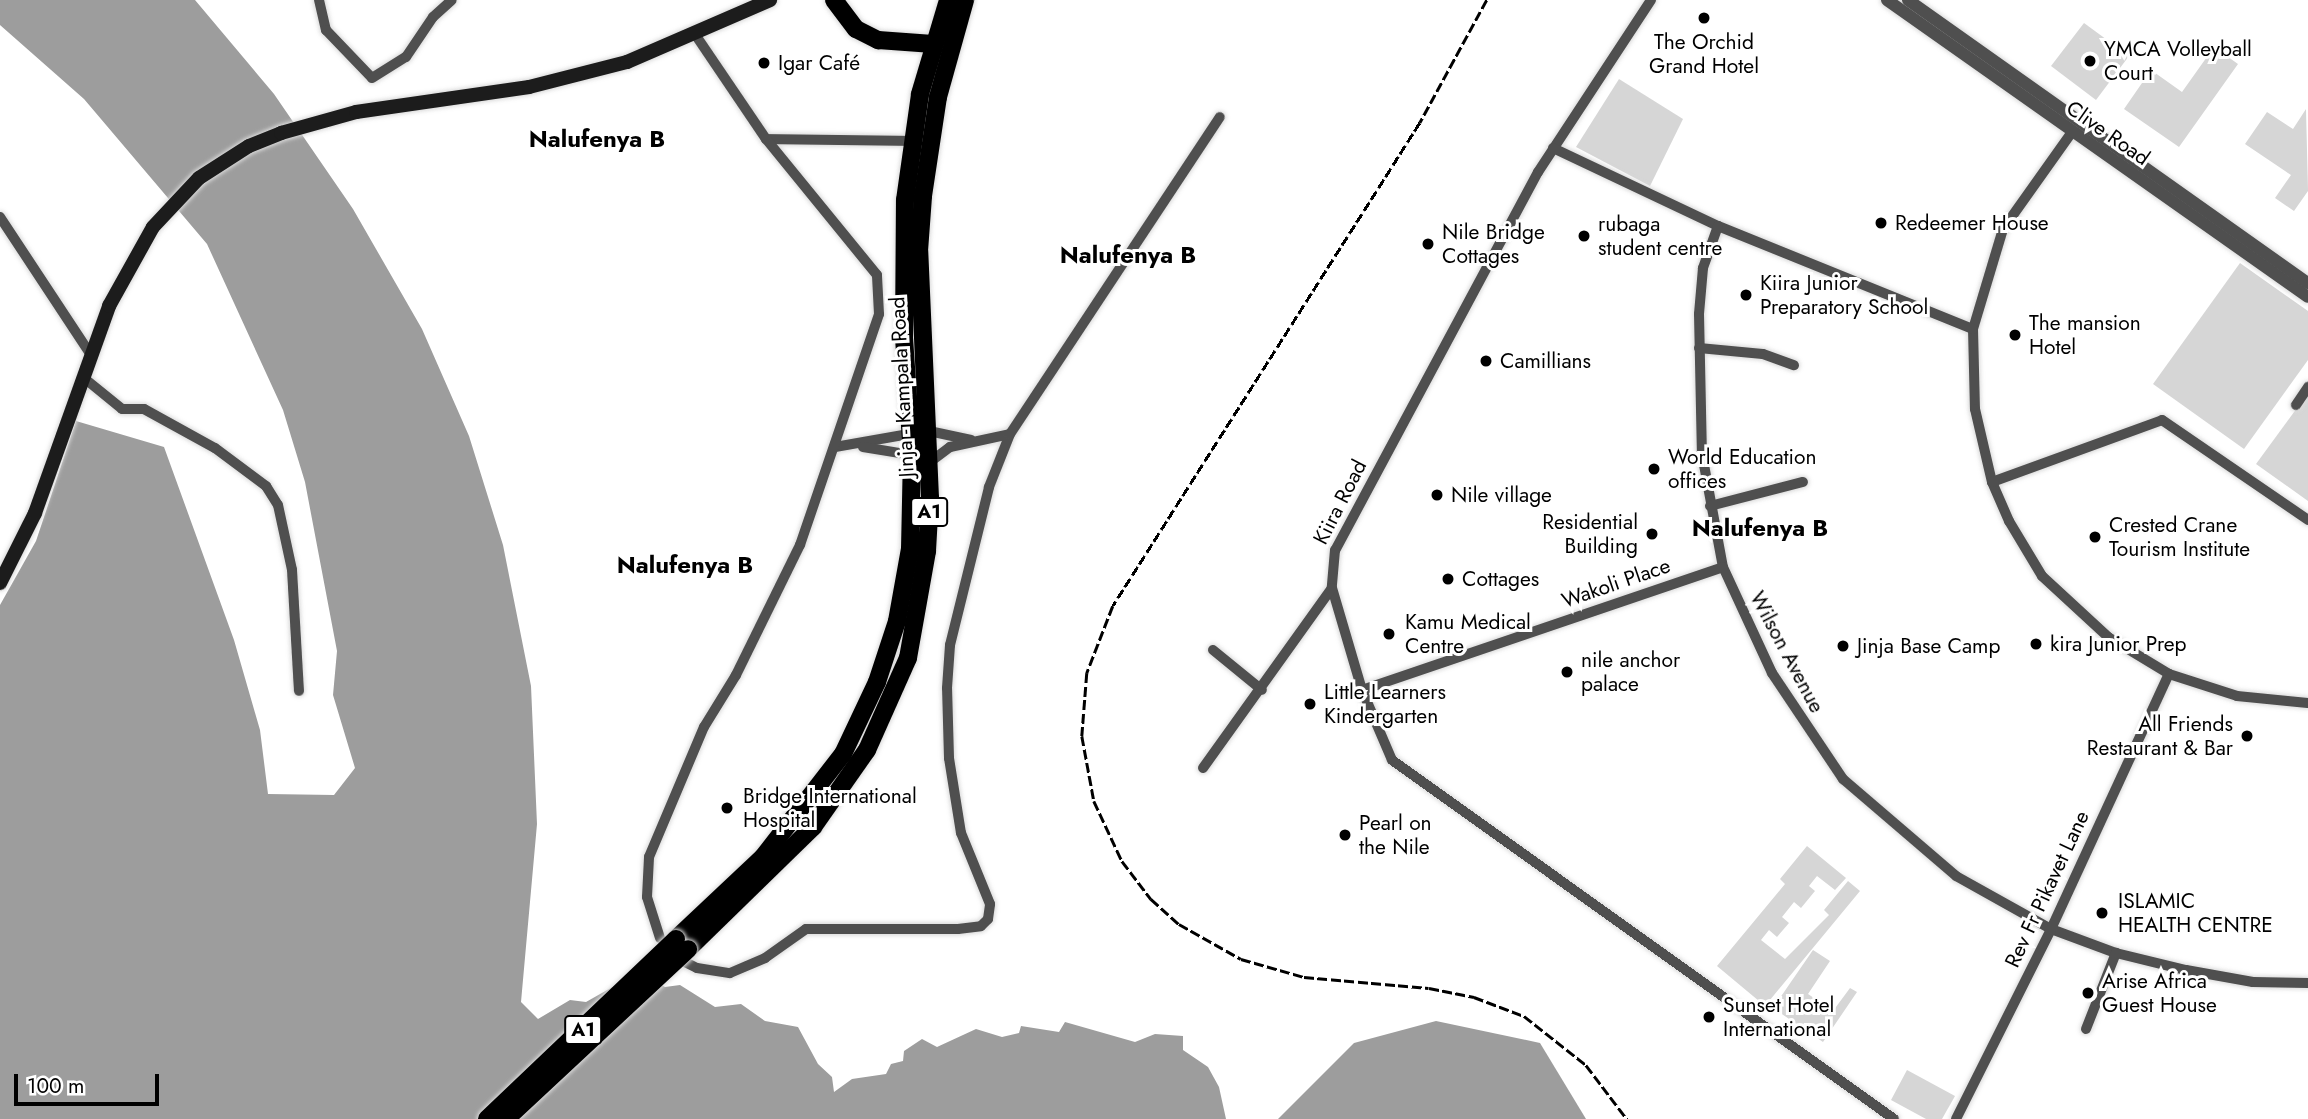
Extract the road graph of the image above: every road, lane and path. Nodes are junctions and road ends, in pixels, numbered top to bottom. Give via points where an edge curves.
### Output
1 (319, 0) edge
2 (452, 0) edge
3 (770, 0) edge
4 (834, 0) edge
5 (948, 0) edge
6 (965, 0) edge
7 (1651, 0) edge
8 (1887, 0) edge
9 (1908, 0) edge
10 (695, 34) junction
11 (933, 44) junction
12 (1220, 117) dead end
13 (2072, 132) junction
14 (766, 139) junction
15 (912, 141) junction
16 (1553, 148) junction
17 (0, 218) edge
18 (1718, 226) junction
19 (2308, 283) edge
20 (2308, 297) edge
21 (1973, 328) junction
22 (1699, 348) junction
23 (91, 355) junction
24 (1794, 365) dead end
25 (84, 378) junction
26 (2308, 387) edge
27 (2296, 405) dead end
28 (929, 431) junction
29 (909, 434) junction
30 (1010, 434) junction
31 (980, 441) junction
32 (858, 446) junction
33 (835, 447) junction
34 (912, 455) junction
35 (930, 462) junction
36 (1803, 482) dead end
37 (1993, 482) junction
38 (1710, 506) junction
39 (2308, 520) edge
40 (1723, 567) junction
41 (0, 583) edge
42 (1332, 587) junction
43 (1213, 650) dead end
44 (2169, 674) junction
45 (1262, 690) junction
46 (1362, 690) junction
47 (299, 691) dead end
48 (2308, 703) edge
49 (1203, 768) dead end
50 (2051, 929) junction
51 (677, 947) junction
52 (2116, 953) junction
53 (2308, 984) edge
54 (2086, 1029) dead end
55 (487, 1119) edge
56 (506, 1119) edge
57 (1894, 1119) edge
58 (1956, 1119) edge

1 - 2 street via 326,30 372,78 406,57 433,17
3 - 10 main road
4 - 11 highway via 856,29 878,40
5 - 11 highway, Jinja - Kampala Road / A1
6 - 28 highway, Jinja - Kampala Road / A1 via 938,97 922,209 919,263
7 - 16 street, Kiira Road
8 - 13 street, Clive Road
9 - 19 street, Clive Road
10 - 14 street
10 - 23 main road via 627,62 529,87 356,112 249,146 199,178 153,227 109,306
11 - 15 highway, Jinja - Kampala Road / A1
12 - 30 street
13 - 20 street, Clive Road
13 - 21 street via 2003,229
14 - 15 street
14 - 33 street via 877,275 880,314
15 - 29 highway, Jinja - Kampala Road / A1 via 901,249
16 - 18 street
16 - 42 street, Kiira Road via 1335,550
17 - 23 street
18 - 21 street
18 - 22 street, Wilson Avenue via 1703,268
21 - 37 street via 1975,409
22 - 24 street via 1763,354
22 - 38 street, Wilson Avenue via 1702,454
23 - 25 main road
25 - 41 main road via 35,513
25 - 47 street via 122,409 144,409 215,447 266,486 278,505 292,570
26 - 27 street
28 - 31 street
28 - 35 highway, Jinja - Kampala Road / A1
29 - 32 street
29 - 34 highway, Jinja - Kampala Road / A1
30 - 31 street
30 - 51 street via 989,486 960,598 947,688 949,758 961,833 990,904 988,919 981,926 823,929 792,935 765,958 730,972 697,968
31 - 35 street via 950,447
32 - 33 street
32 - 34 street
33 - 51 street via 775,601 704,727 649,857 647,898
34 - 51 highway, Jinja - Kampala Road / A1 via 904,586 877,682 858,724 843,754 787,830
35 - 51 highway, Jinja - Kampala Road / A1 via 928,551 915,626 908,658 876,734 813,827
36 - 38 street
37 - 39 street via 2162,420
37 - 44 street via 2025,552 2055,590 2108,637
38 - 40 street, Wilson Avenue
40 - 46 street, Wakoli Place
40 - 50 street, Wilson Avenue via 1772,673 1843,779 1956,876
42 - 45 street
42 - 46 street, Kiira Road
43 - 45 street
44 - 48 street via 2237,696
44 - 50 street, Rev Fr Pikavet Lane
45 - 49 street
46 - 57 street, Kiira Road via 1385,748 1404,772
50 - 52 street, Wilson Avenue
50 - 58 street, Rev Fr Pikavet Lane
51 - 55 highway, A1, bridge
51 - 56 highway, A1, bridge
52 - 53 street, Wilson Avenue via 2253,982
52 - 54 street

